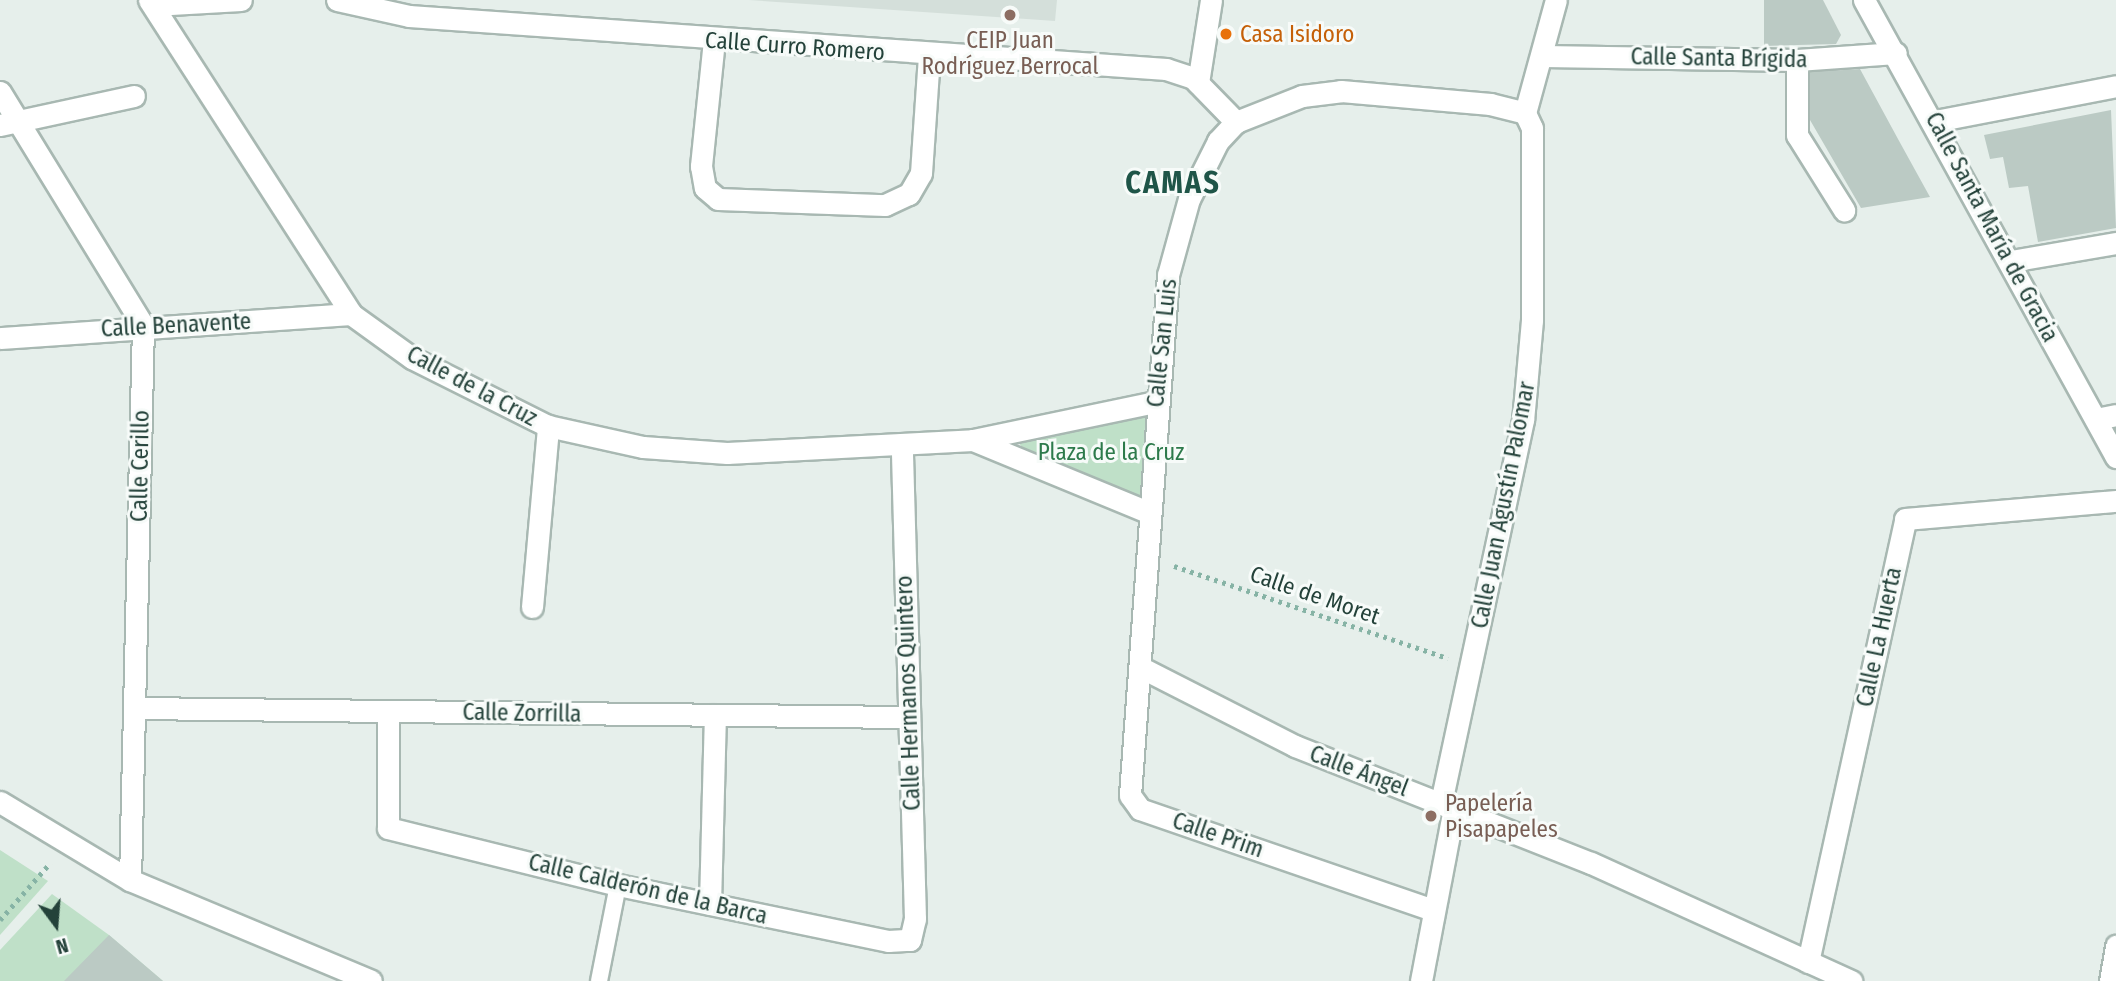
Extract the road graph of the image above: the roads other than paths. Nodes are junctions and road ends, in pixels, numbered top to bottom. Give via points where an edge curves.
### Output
1 (241, 0) edge
2 (337, 0) edge
3 (1212, 0) edge
4 (1556, 0) edge
5 (1864, 0) edge
6 (151, 3) edge
7 (714, 40) junction
8 (1896, 53) junction
9 (929, 55) junction
10 (1542, 56) junction
11 (1797, 60) junction
12 (1198, 83) junction
13 (2116, 86) edge
14 (0, 92) edge
15 (134, 96) dead end
16 (1525, 113) junction
17 (1935, 121) junction
18 (1236, 122) junction
19 (9, 123) edge
20 (1844, 211) dead end
21 (2116, 243) edge
22 (2011, 261) junction
23 (351, 314) junction
24 (144, 325) junction
25 (0, 338) edge
26 (1155, 402) junction
27 (2106, 417) edge
28 (548, 426) junction
29 (974, 440) junction
30 (902, 444) junction
31 (2116, 457) edge
32 (2116, 501) edge
33 (1148, 512) junction
34 (532, 607) dead end
35 (1140, 667) junction
36 (135, 708) junction
37 (388, 712) junction
38 (715, 715) junction
39 (908, 717) junction
40 (0, 802) edge
41 (1448, 805) junction
42 (130, 880) junction
43 (618, 885) junction
44 (710, 904) junction
45 (1433, 910) junction
46 (910, 940) joint
47 (2116, 946) edge
48 (1808, 962) junction
49 (371, 981) edge
50 (599, 981) edge
51 (1421, 981) edge
52 (1851, 981) edge
53 (2110, 981) edge

1 - 6 street
2 - 7 street, Calle Curro Romero via 409,16
3 - 12 street
4 - 10 street, Calle Juan Agustín Palomar
5 - 8 street, Calle Santa María de Gracia
6 - 23 street, Calle de la Cruz
7 - 9 street, Calle Curro Romero
7 - 9 street via 701,166 705,188 718,199 885,205 909,194 921,173
8 - 11 street, Calle Santa Brígida
8 - 17 street, Calle Santa María de Gracia
9 - 12 street, Calle Curro Romero via 1166,69
10 - 11 street, Calle Santa Brígida
10 - 16 street, Calle Juan Agustín Palomar
11 - 20 street via 1797,135
12 - 18 street, Calle Curro Romero
13 - 17 street
14 - 19 street
15 - 19 street
16 - 18 street, Calle San Luis via 1341,91 1302,96
16 - 41 street, Calle Juan Agustín Palomar via 1533,146 1529,368
17 - 22 street, Calle Santa María de Gracia
18 - 26 street, Calle San Luis via 1218,141 1189,199 1162,310
19 - 24 street
21 - 22 street
22 - 27 street, Calle Santa María de Gracia
23 - 24 street, Calle Benavente
23 - 28 street, Calle de la Cruz via 412,358
24 - 25 street, Calle Benavente
24 - 36 street, Calle Cerillo
26 - 29 street, Calle de la Cruz
26 - 33 street, Calle San Luis
27 - 31 street, Calle Santa María de Gracia
28 - 30 street, Calle de la Cruz via 643,447 727,453
28 - 34 street
29 - 30 street, Calle de la Cruz
29 - 33 street, Calle de la Cruz
30 - 39 street, Calle Hermanos Quintero
32 - 48 street, Calle La Huerta via 1905,519
33 - 35 street, Calle San Luis
35 - 41 street, Calle Ángel via 1295,746
35 - 45 street, Calle Prim via 1133,803
36 - 37 street, Calle Zorrilla
36 - 42 street, Calle Cerillo
37 - 38 street, Calle Zorrilla
37 - 43 street, Calle Calderón de la Barca via 388,828
38 - 39 street, Calle Zorrilla
38 - 44 street
39 - 46 street, Calle Hermanos Quintero via 915,919
40 - 42 street
41 - 45 street, Calle Juan Agustín Palomar
41 - 48 street, Calle Ángel
42 - 49 street
43 - 44 street, Calle Calderón de la Barca
43 - 50 lane
44 - 46 street, Calle Calderón de la Barca via 888,942
45 - 51 street, Calle Juan Agustín Palomar
47 - 53 street
48 - 52 street, Calle Ángel

